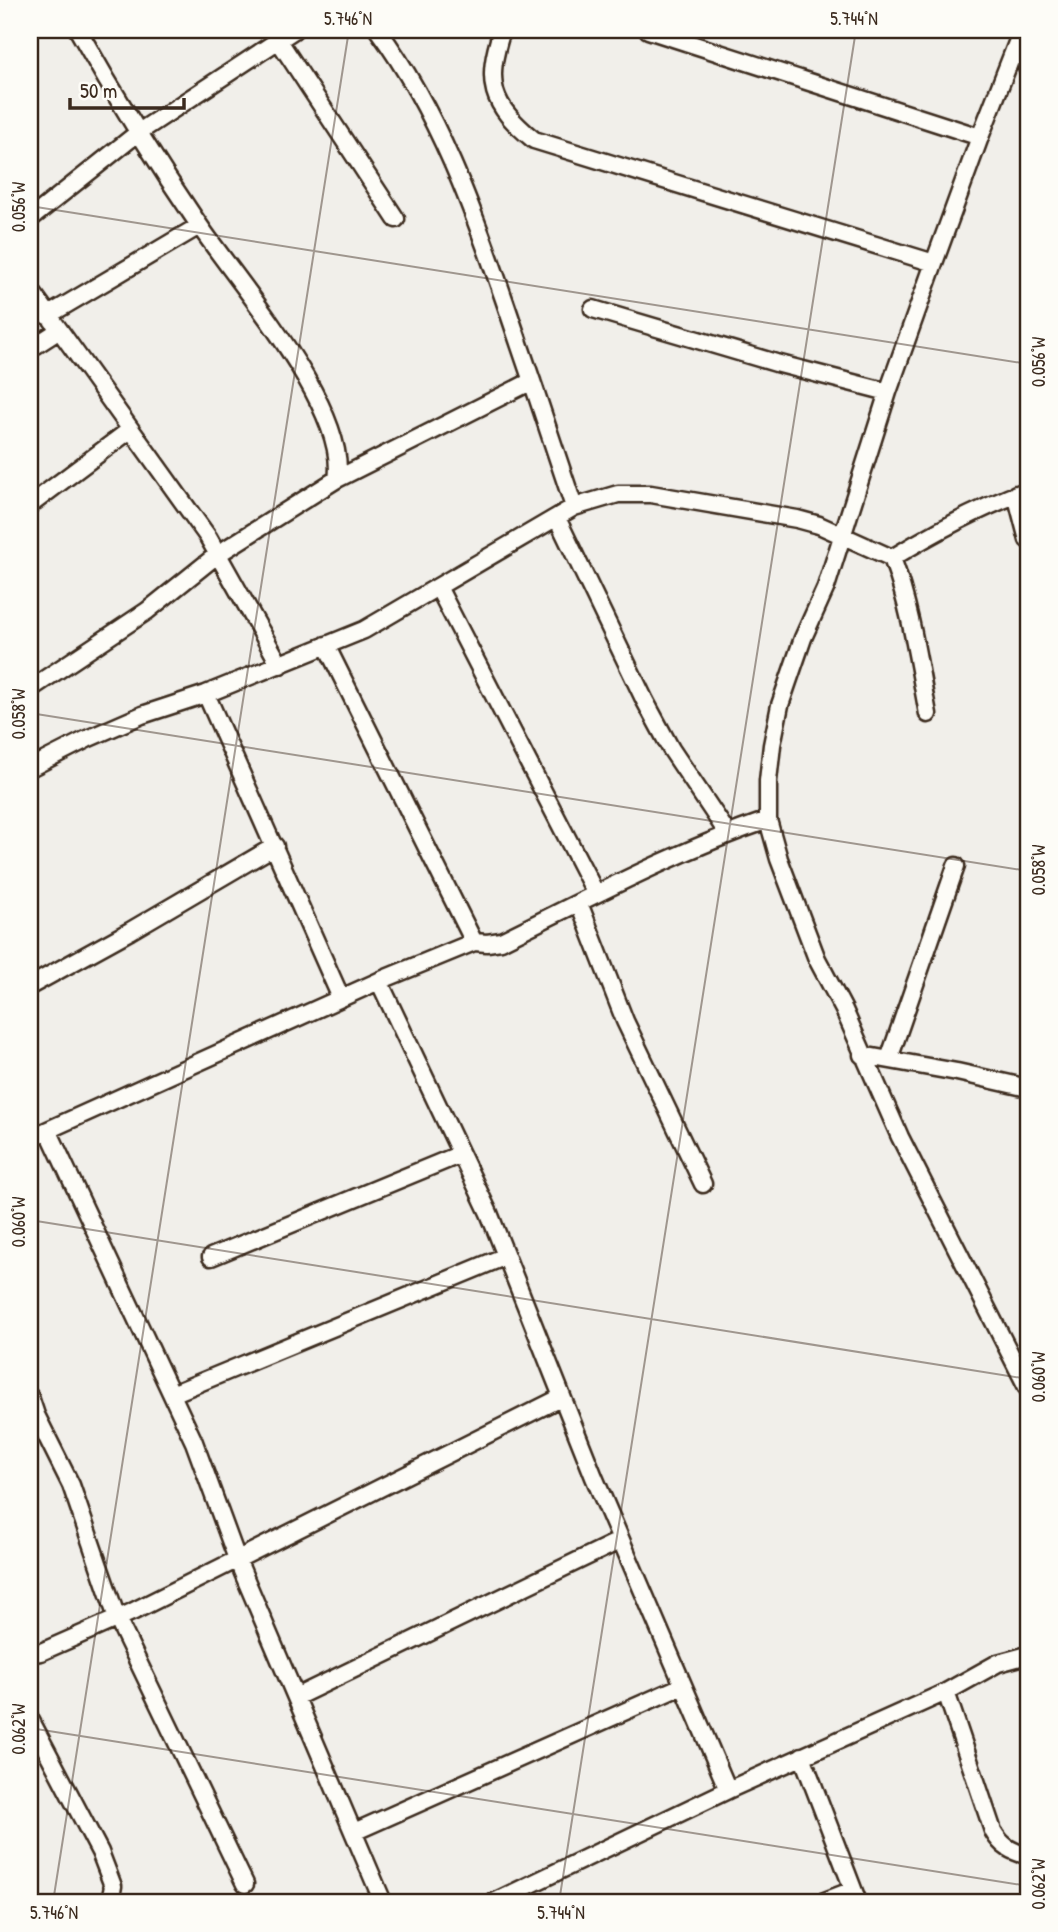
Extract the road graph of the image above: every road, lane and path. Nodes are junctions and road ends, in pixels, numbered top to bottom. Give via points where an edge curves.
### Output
1 (78, 30) edge
2 (294, 30) edge
3 (502, 30) edge
4 (648, 30) edge
5 (381, 31) edge
6 (1021, 34) edge
7 (278, 41) junction
8 (1028, 70) edge
9 (139, 132) junction
10 (979, 137) junction
11 (30, 219) edge
12 (396, 219) dead end
13 (199, 226) junction
14 (934, 263) junction
15 (30, 289) edge
16 (593, 309) dead end
17 (47, 316) junction
18 (58, 331) junction
19 (30, 349) edge
20 (532, 381) junction
21 (888, 392) junction
22 (130, 430) junction
23 (337, 479) junction
24 (1022, 492) edge
25 (30, 505) edge
26 (575, 507) junction
27 (557, 518) junction
28 (843, 536) junction
29 (1028, 540) edge
30 (218, 554) junction
31 (892, 558) junction
32 (438, 587) junction
33 (326, 645) junction
34 (280, 665) junction
35 (30, 689) edge
36 (206, 694) junction
37 (928, 714) dead end
38 (30, 768) edge
39 (768, 820) junction
40 (728, 834) junction
41 (275, 846) junction
42 (956, 866) dead end
43 (596, 894) junction
44 (579, 903) junction
45 (474, 942) junction
46 (379, 981) junction
47 (30, 986) edge
48 (341, 998) junction
49 (862, 1055) junction
50 (889, 1059) junction
51 (1028, 1088) edge
52 (48, 1130) junction
53 (30, 1138) edge
54 (461, 1154) junction
55 (703, 1184) dead end
56 (506, 1256) junction
57 (211, 1257) dead end
58 (1028, 1390) edge
59 (172, 1394) junction
60 (30, 1397) edge
61 (562, 1397) junction
62 (621, 1540) junction
63 (237, 1559) junction
64 (117, 1618) junction
65 (30, 1654) edge
66 (1028, 1656) edge
67 (682, 1686) junction
68 (946, 1692) junction
69 (296, 1697) junction
70 (30, 1719) edge
71 (802, 1756) junction
72 (728, 1790) junction
73 (354, 1832) junction
74 (1028, 1856) edge
75 (245, 1884) dead end
76 (855, 1896) edge
77 (110, 1902) edge
78 (383, 1902) edge
79 (494, 1902) edge
80 (822, 1902) edge

1 - 9 street
2 - 7 street
3 - 14 street via 493,57 492,85 506,113 534,140
4 - 10 street
5 - 20 street via 434,121 484,242
6 - 8 street
6 - 10 street
7 - 9 street
7 - 12 street
9 - 11 street
9 - 13 street
10 - 14 street
13 - 17 street
13 - 23 street via 293,360 322,411 338,454
14 - 21 street
15 - 17 street
16 - 21 street
17 - 18 street
18 - 19 street
18 - 22 street
20 - 23 street
20 - 26 street
21 - 28 street
22 - 25 street
22 - 30 street
23 - 30 street
24 - 29 street
24 - 31 street via 940,528
26 - 27 street
26 - 28 street via 618,494 650,494 797,519
27 - 32 street
27 - 40 street via 645,701
28 - 31 street
28 - 39 street via 780,705 768,781
30 - 34 street
30 - 35 street via 147,611
31 - 37 street via 912,625
32 - 33 street via 364,630
32 - 43 street
33 - 34 street
33 - 45 street
34 - 36 street
36 - 38 street via 142,715
36 - 41 street
39 - 40 street
39 - 49 street via 817,959
40 - 43 street
41 - 47 street
41 - 48 street
42 - 50 street
43 - 44 street
44 - 45 street via 500,941
44 - 55 street via 625,1021
45 - 46 street
46 - 48 street
46 - 54 street
48 - 52 street
49 - 50 street
49 - 58 street
50 - 51 street
52 - 53 street
52 - 59 street
54 - 56 street
54 - 57 street
56 - 59 street
56 - 61 street
59 - 63 street
60 - 64 street via 71,1485
61 - 62 street
61 - 63 street
62 - 67 street
62 - 69 street
63 - 64 street
63 - 69 street
64 - 65 street
64 - 75 street
66 - 68 street via 998,1663
67 - 72 street
67 - 73 street
68 - 71 street
68 - 74 street via 993,1831 1000,1843
69 - 73 street
70 - 77 street via 100,1852 113,1886
71 - 72 street
71 - 76 street
72 - 79 street
73 - 78 street
76 - 80 street

